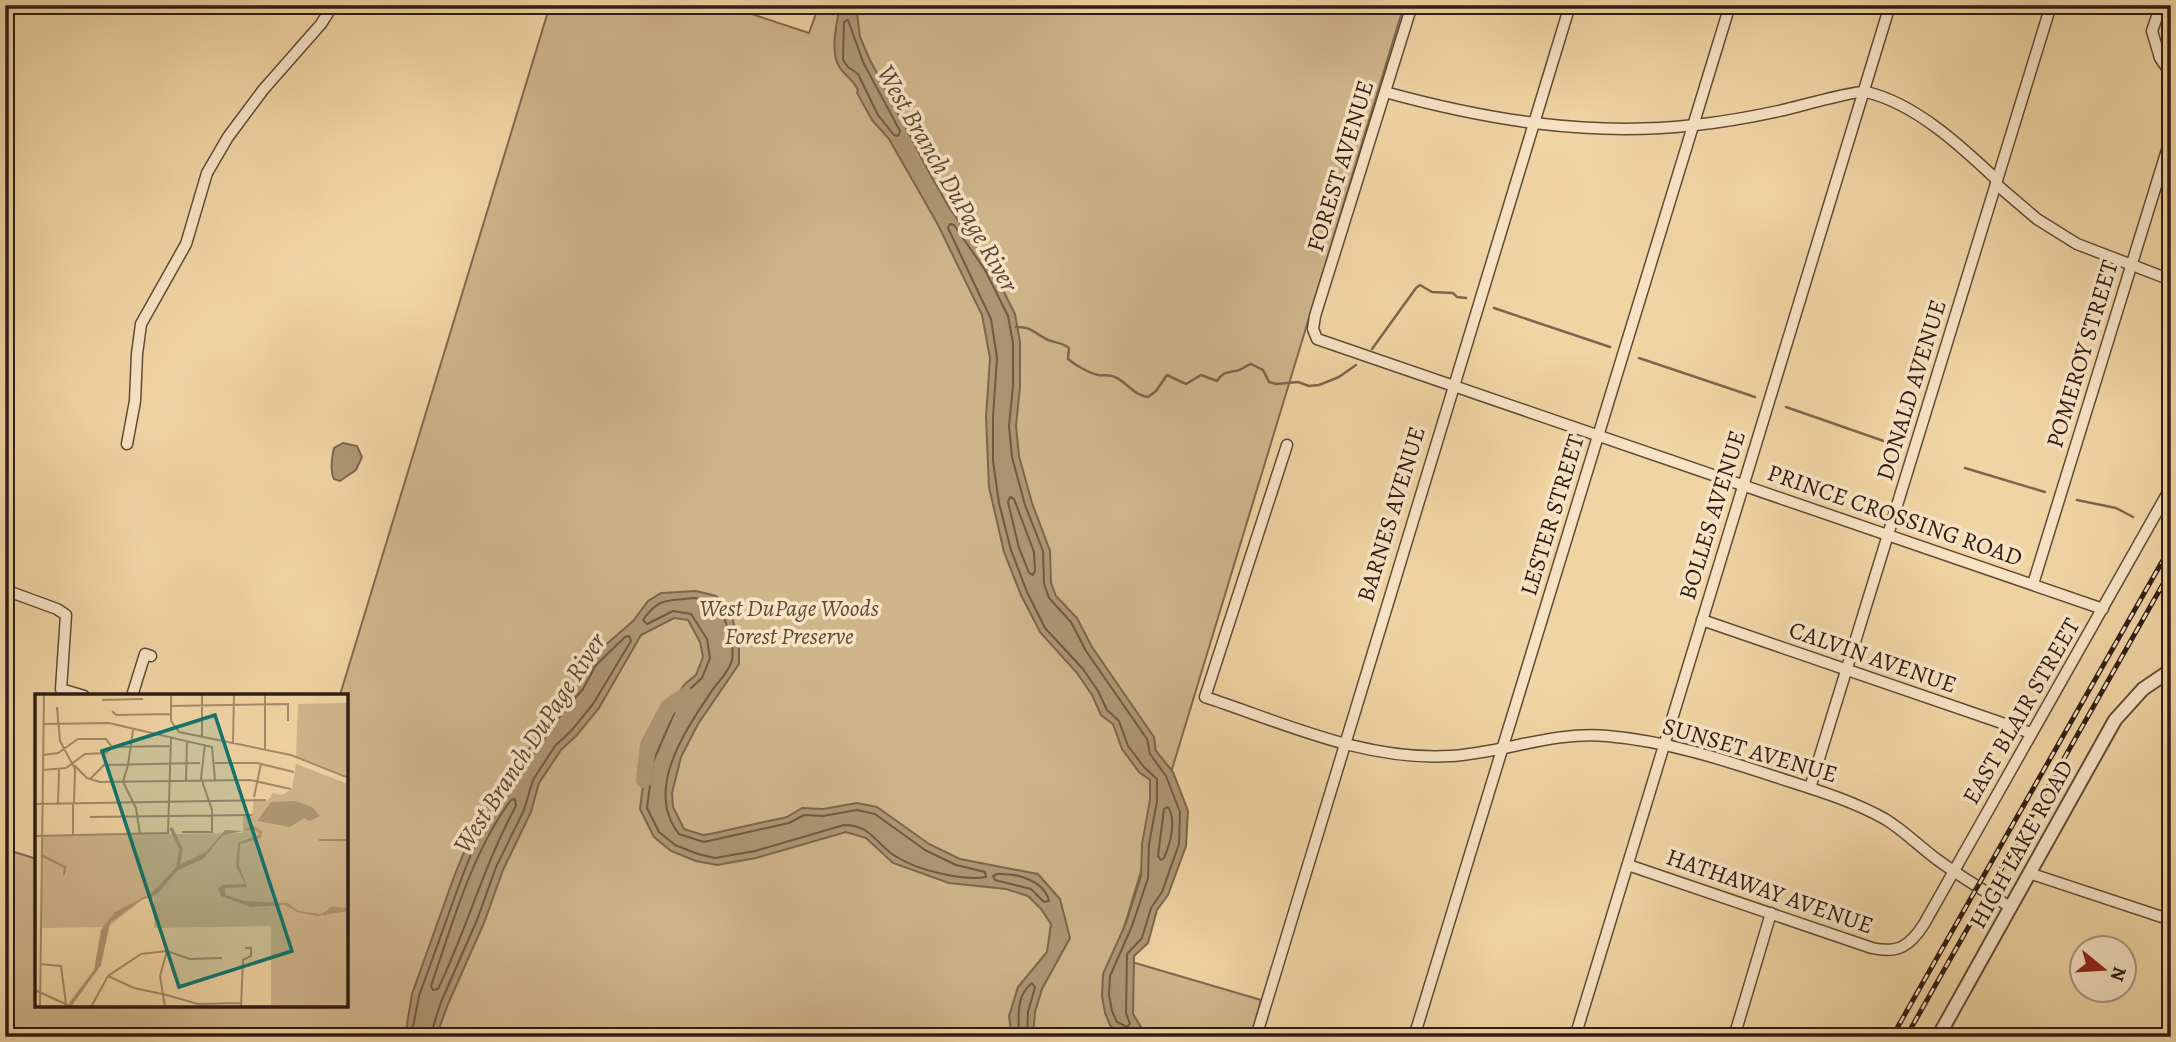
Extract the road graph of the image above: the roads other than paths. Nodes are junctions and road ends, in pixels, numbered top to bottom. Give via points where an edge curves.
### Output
1 (333, 5) edge
2 (1412, 5) edge
3 (1570, 5) edge
4 (1730, 5) edge
5 (1891, 5) edge
6 (2051, 5) edge
7 (2161, 5) edge
8 (2171, 74) edge
9 (1864, 91) junction
10 (1385, 92) junction
11 (1533, 124) junction
12 (1693, 125) junction
13 (2171, 137) edge
14 (1996, 182) junction
15 (2131, 266) junction
16 (2171, 280) edge
17 (1317, 339) joint
18 (1453, 386) junction
19 (1598, 435) junction
20 (127, 444) dead end
21 (1286, 445) dead end
22 (1743, 485) junction
23 (2171, 487) edge
24 (1888, 535) junction
25 (2033, 584) junction
26 (5, 590) edge
27 (2103, 609) junction
28 (1702, 620) junction
29 (151, 656) dead end
30 (1847, 670) junction
31 (2171, 670) edge
32 (80, 694) edge
33 (132, 694) edge
34 (2031, 733) junction
35 (1344, 743) junction
36 (1664, 745) junction
37 (1503, 747) junction
38 (1810, 788) junction
39 (1628, 865) junction
40 (1954, 871) junction
41 (2029, 873) junction
42 (2010, 907) junction
43 (1771, 913) junction
44 (2171, 920) edge
45 (1899, 949) joint
46 (1256, 1037) edge
47 (1414, 1037) edge
48 (1574, 1037) edge
49 (1734, 1037) edge
50 (1938, 1037) edge

1 - 20 street via 263,90 207,173 186,244 141,324
2 - 10 street, FOREST AVENUE
3 - 11 street, BARNES AVENUE
4 - 12 street, LESTER STREET
5 - 9 street, BOLLES AVENUE
6 - 14 street, DONALD AVENUE
7 - 8 street via 2152,31 2160,58
9 - 12 street via 1777,112
9 - 14 street via 1945,133
9 - 22 street, BOLLES AVENUE
10 - 11 street
10 - 17 street, FOREST AVENUE via 1315,316
11 - 12 street via 1612,128
11 - 18 street, BARNES AVENUE
12 - 19 street, LESTER STREET
13 - 15 street, POMEROY STREET
14 - 15 street via 2061,235
14 - 24 street, DONALD AVENUE
15 - 16 street
15 - 25 street, POMEROY STREET
17 - 18 street, PRINCE CROSSING ROAD
18 - 19 street, PRINCE CROSSING ROAD
18 - 35 street, BARNES AVENUE
19 - 22 street, PRINCE CROSSING ROAD
19 - 37 street, LESTER STREET
21 - 35 street, SUNSET AVENUE via 1205,697
22 - 24 street, PRINCE CROSSING ROAD
22 - 28 street, BOLLES AVENUE
23 - 27 street, EAST BLAIR STREET
24 - 25 street, PRINCE CROSSING ROAD
24 - 30 street, DONALD AVENUE
25 - 27 street, PRINCE CROSSING ROAD
26 - 32 street via 66,615 61,689
27 - 34 street, EAST BLAIR STREET
28 - 30 street, CALVIN AVENUE
28 - 36 street, BOLLES AVENUE
29 - 33 street via 145,654
30 - 34 street, CALVIN AVENUE
30 - 38 street, DONALD AVENUE
31 - 41 street, HIGH LAKE ROAD via 2133,698 2115,720
34 - 40 street, EAST BLAIR STREET
35 - 37 street, SUNSET AVENUE via 1420,757
35 - 46 street, BARNES AVENUE
36 - 37 street, SUNSET AVENUE via 1586,735
36 - 38 street, SUNSET AVENUE
36 - 39 street, BOLLES AVENUE
37 - 47 street, LESTER STREET
38 - 40 street, SUNSET AVENUE via 1887,821
39 - 43 street, HATHAWAY AVENUE
39 - 48 street, BOLLES AVENUE
40 - 42 street, SUNSET AVENUE
40 - 45 street, EAST BLAIR STREET via 1919,932
41 - 42 street, HIGH LAKE ROAD
41 - 44 street
42 - 50 street, HIGH LAKE ROAD
43 - 45 street, HATHAWAY AVENUE via 1872,948
43 - 49 street

